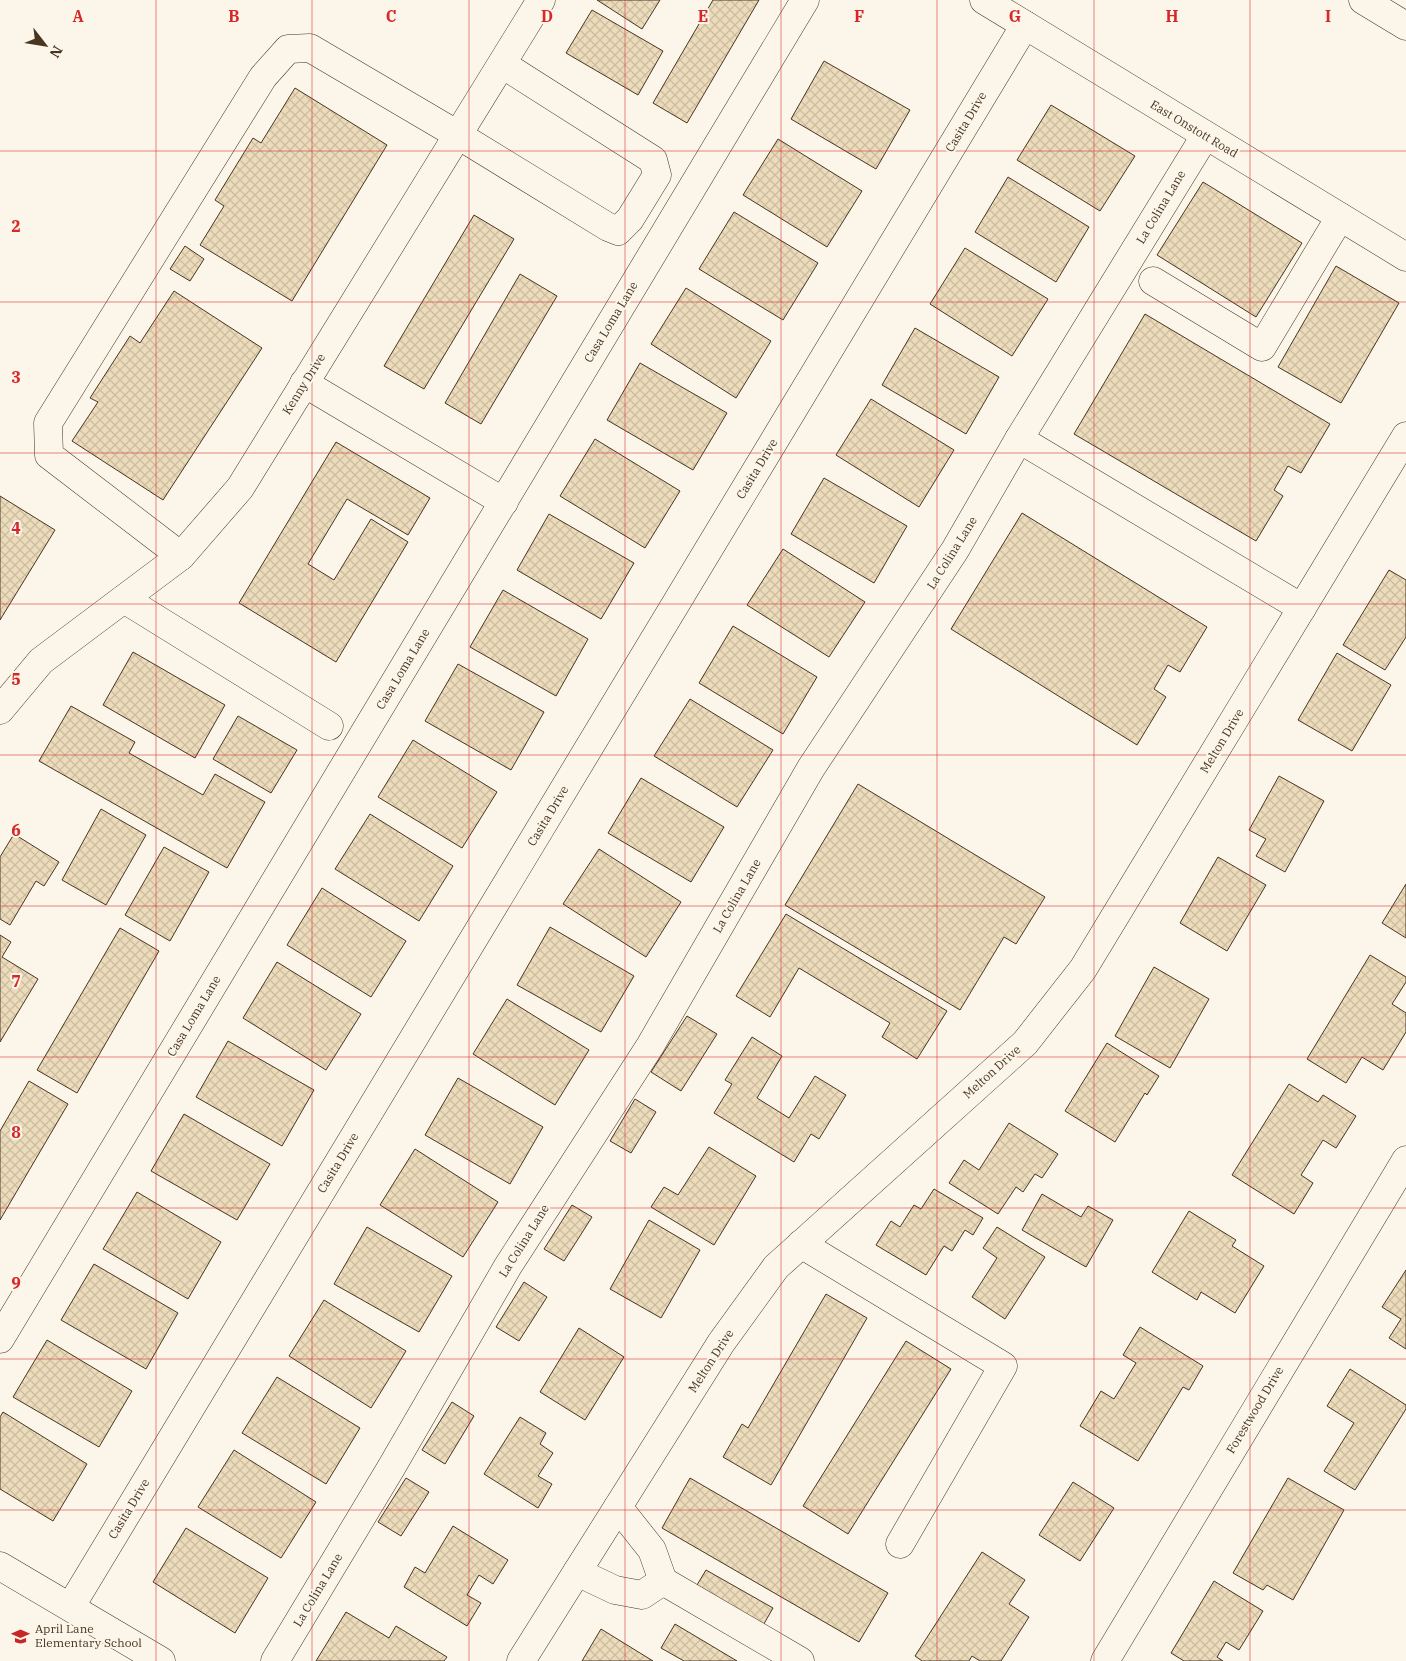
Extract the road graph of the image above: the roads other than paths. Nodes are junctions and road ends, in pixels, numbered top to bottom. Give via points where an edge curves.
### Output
1 (541, 0) edge
2 (806, 0) edge
3 (984, 0) edge
4 (1369, 4) edge
5 (1025, 25) junction
6 (1406, 26) edge
7 (502, 64) junction
8 (458, 134) junction
9 (1205, 136) junction
10 (1340, 217) junction
11 (1406, 257) edge
12 (1153, 281) dead end
13 (304, 384) junction
14 (1406, 436) edge
15 (1019, 439) junction
16 (504, 502) junction
17 (181, 556) junction
18 (124, 599) junction
19 (1302, 608) junction
20 (0, 710) edge
21 (329, 726) dead end
22 (1406, 1160) edge
23 (802, 1244) junction
24 (9, 1303) edge
25 (0, 1339) edge
26 (618, 1507) junction
27 (900, 1544) dead end
28 (0, 1566) edge
29 (577, 1572) junction
30 (663, 1581) junction
31 (71, 1606) junction
32 (161, 1661) edge
33 (275, 1661) edge
34 (521, 1661) edge
35 (800, 1661) edge
36 (1105, 1661) edge

1 - 7 main road, Kenny Drive
2 - 16 main road, Casa Loma Lane
3 - 5 main road, East Onstott Road
4 - 6 main road
5 - 9 main road, East Onstott Road
5 - 31 main road, Casita Drive
7 - 8 main road, Kenny Drive
7 - 8 main road via 653,160 656,175 630,219 618,231
8 - 13 main road, Kenny Drive
8 - 17 main road via 310,48 288,49 263,77 48,423 49,455
9 - 10 main road, East Onstott Road
9 - 15 main road, La Colina Lane
10 - 11 main road, East Onstott Road
10 - 12 main road via 1262,347
13 - 16 main road
13 - 17 main road, Kenny Drive via 240,488
14 - 19 main road, Melton Drive
15 - 19 main road
15 - 33 main road, La Colina Lane via 956,550 811,768 650,1046 508,1266
16 - 24 main road, Casa Loma Lane
17 - 18 main road, Kenny Drive
18 - 20 main road, Kenny Drive via 42,661
18 - 21 main road
19 - 23 main road, Melton Drive via 1083,969 1025,1043
22 - 36 main road, Forestwood Drive
23 - 26 main road, Melton Drive via 776,1267 721,1343
23 - 27 main road via 1003,1366
24 - 25 main road, Casa Loma Lane
26 - 29 main road, Melton Drive
26 - 30 main road via 652,1550
28 - 31 main road
29 - 30 main road via 614,1590 642,1596
29 - 34 main road, Melton Drive
30 - 35 main road
31 - 32 main road

